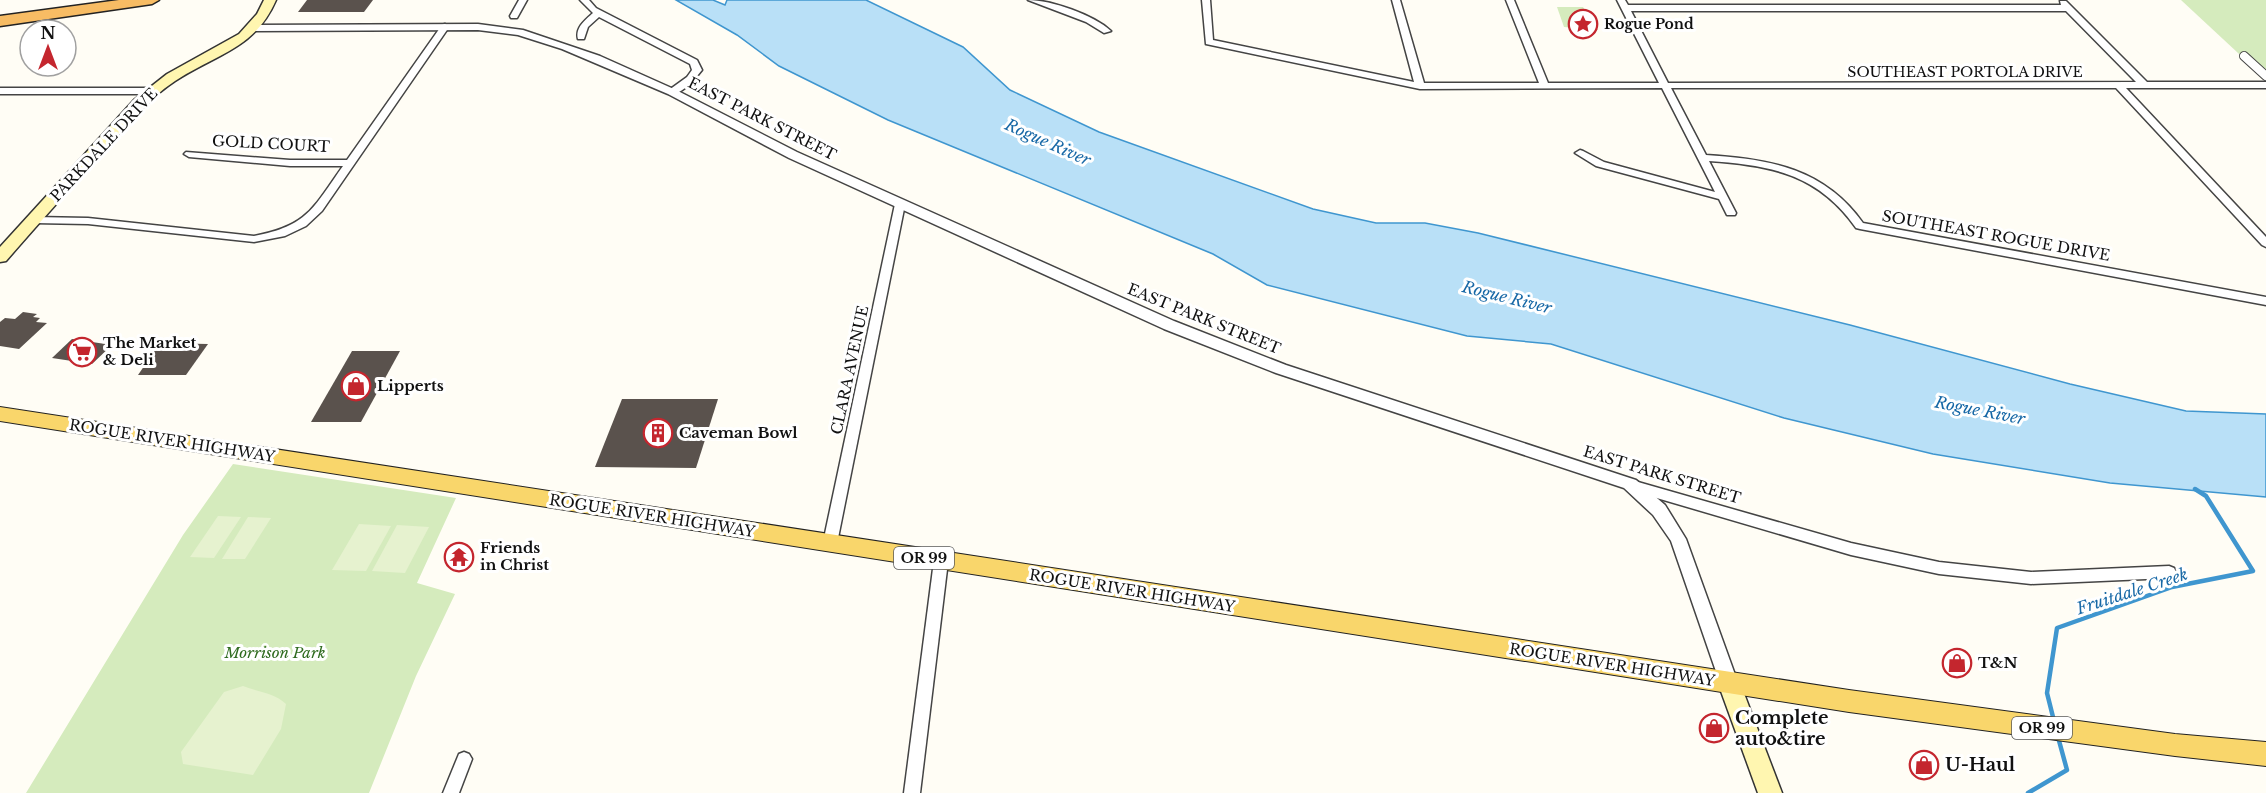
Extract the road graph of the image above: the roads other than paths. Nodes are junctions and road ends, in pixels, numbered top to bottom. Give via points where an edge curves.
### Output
1 (152, 0) edge
2 (270, 0) edge
3 (523, 0) edge
4 (584, 0) edge
5 (1032, 0) edge
6 (1206, 0) edge
7 (1396, 0) edge
8 (1510, 0) edge
9 (2061, 0) edge
10 (1623, 4) edge
11 (2068, 8) junction
12 (596, 11) junction
13 (514, 16) dead end
14 (0, 21) edge
15 (445, 27) junction
16 (254, 28) junction
17 (1107, 31) dead end
18 (581, 37) dead end
19 (2244, 56) dead end
20 (2266, 76) edge
21 (1544, 85) junction
22 (1664, 85) junction
23 (2118, 85) junction
24 (2144, 85) junction
25 (2266, 85) edge
26 (1420, 86) junction
27 (0, 91) edge
28 (153, 91) junction
29 (672, 92) junction
30 (1580, 153) dead end
31 (189, 154) dead end
32 (1703, 158) junction
33 (350, 163) junction
34 (1723, 197) junction
35 (900, 204) junction
36 (1731, 213) dead end
37 (34, 220) junction
38 (2266, 243) edge
39 (0, 257) edge
40 (2266, 301) edge
41 (0, 414) edge
42 (1630, 484) junction
43 (830, 543) junction
44 (941, 561) junction
45 (2169, 572) dead end
46 (1729, 683) junction
47 (2266, 754) edge
48 (464, 759) dead end
49 (451, 793) edge
50 (912, 793) edge
51 (1770, 793) edge

1 - 14 highway
2 - 16 main road, PARKDALE DRIVE
3 - 13 street
4 - 12 street
5 - 17 street via 1089,20
6 - 26 street, SOUTHEAST PORTOLA DRIVE via 1209,42
7 - 26 street
8 - 21 street
9 - 11 street
10 - 11 street
10 - 22 street
11 - 24 street
12 - 18 street
12 - 29 street via 694,62 694,75
15 - 16 street, EAST PARK STREET
15 - 29 street, EAST PARK STREET via 500,29 536,37 596,58
15 - 33 street
16 - 28 main road, PARKDALE DRIVE via 220,53 180,72
19 - 20 street
21 - 22 street, SOUTHEAST PORTOLA DRIVE
21 - 26 street, SOUTHEAST PORTOLA DRIVE
22 - 23 street, SOUTHEAST PORTOLA DRIVE
22 - 32 street
23 - 24 street, SOUTHEAST PORTOLA DRIVE
23 - 38 street
24 - 25 street, SOUTHEAST PORTOLA DRIVE
27 - 28 street
28 - 37 main road, PARKDALE DRIVE
29 - 35 street, EAST PARK STREET via 793,155
30 - 34 street via 1600,164
31 - 33 street, GOLD COURT via 290,163
32 - 34 street
32 - 40 street, SOUTHEAST ROGUE DRIVE via 1758,161 1811,180 1832,194 1860,226
33 - 37 street via 318,209 302,224 281,234 254,239 88,221
34 - 36 street
35 - 42 street, EAST PARK STREET via 1223,347
35 - 43 street, CLARA AVENUE
37 - 39 main road, PARKDALE DRIVE
41 - 43 main road, ROGUE RIVER HIGHWAY / OR 99
42 - 45 street, EAST PARK STREET via 1851,549 1939,568 2031,578
42 - 46 street via 1659,510 1678,539
43 - 44 main road, ROGUE RIVER HIGHWAY / OR 99
44 - 46 main road, ROGUE RIVER HIGHWAY / OR 99
44 - 50 street
46 - 47 main road, ROGUE RIVER HIGHWAY / OR 99 via 2023,725
46 - 51 main road
48 - 49 street

